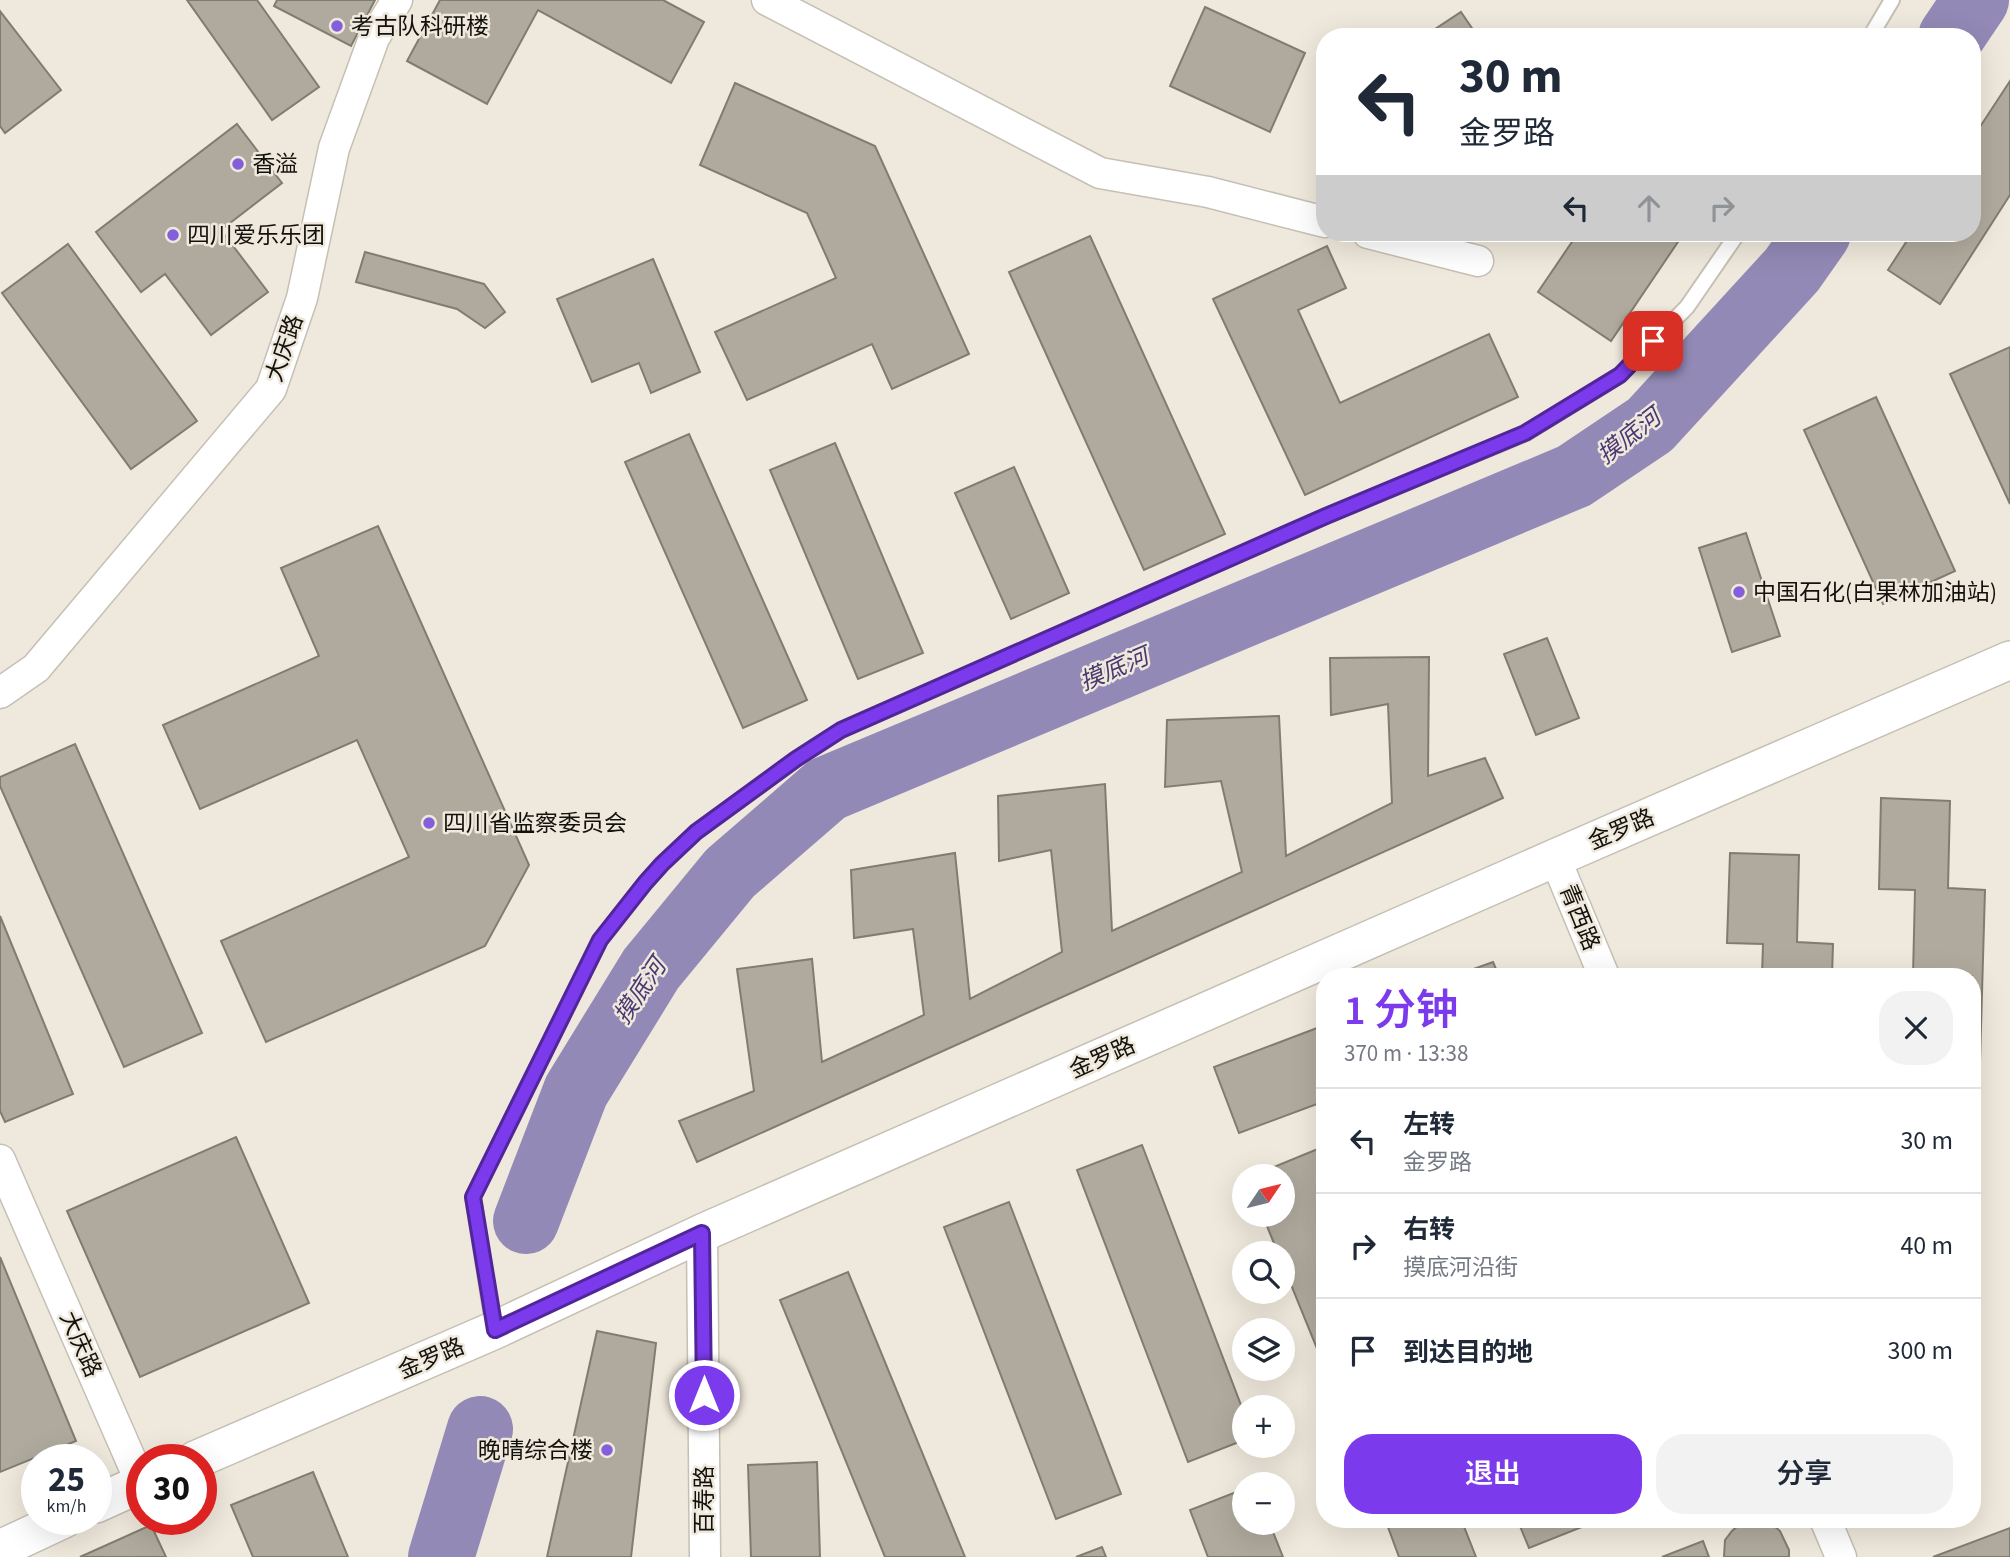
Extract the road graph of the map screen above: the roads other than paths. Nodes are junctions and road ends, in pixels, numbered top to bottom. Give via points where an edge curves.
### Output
1 (397, 0) edge
2 (767, 0) edge
3 (1892, 0) edge
4 (1875, 28) edge
5 (1316, 220) edge
6 (1403, 242) edge
7 (1732, 242) edge
8 (1478, 261) dead end
9 (2010, 660) edge
10 (0, 693) edge
11 (1555, 858) junction
12 (1601, 968) edge
13 (0, 1160) edge
14 (702, 1233) junction
15 (495, 1330) junction
16 (126, 1449) edge
17 (217, 1450) edge
18 (1829, 1528) edge
19 (30, 1535) edge
20 (0, 1549) edge
21 (705, 1557) edge
22 (1841, 1557) edge

1 - 10 street, 大庆路 via 374,38 334,148 302,298 271,389 36,668
2 - 5 street via 1100,173 1208,192
3 - 4 lane
6 - 8 street
7 - 15 lane via 1687,307 1620,375 1525,433 841,730 696,832 645,883 600,940 473,1197
9 - 11 street, 金罗路
11 - 12 street, 青西路
11 - 14 street, 金罗路
13 - 16 street, 大庆路
14 - 15 street, 金罗路
14 - 21 street, 百寿路
15 - 17 street, 金罗路
18 - 22 street
19 - 20 street

